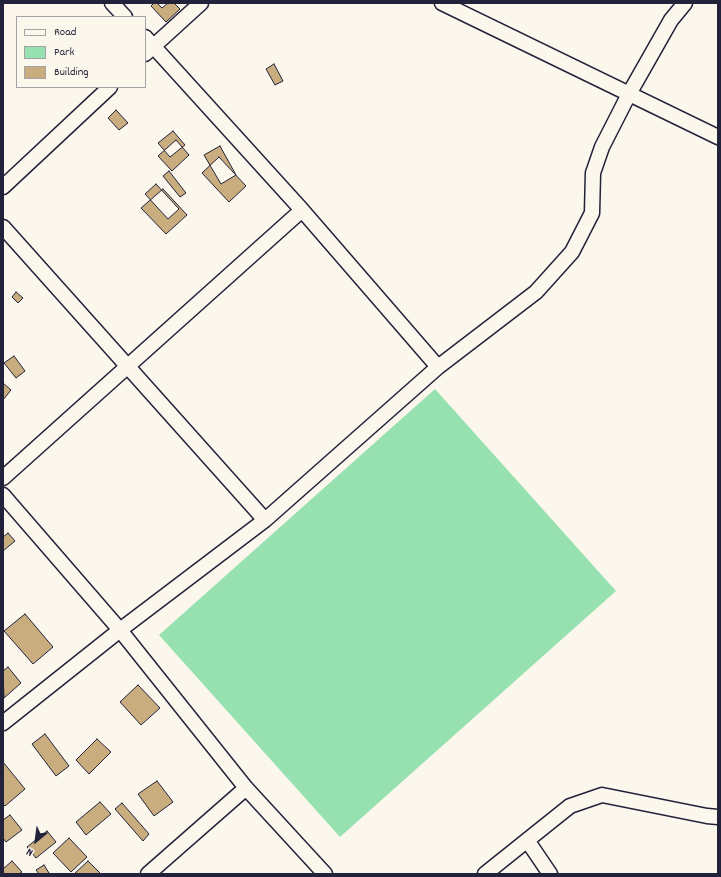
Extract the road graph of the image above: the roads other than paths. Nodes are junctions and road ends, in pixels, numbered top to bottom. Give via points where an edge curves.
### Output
1 (112, 3) edge
2 (201, 3) edge
3 (442, 3) edge
4 (685, 3) edge
5 (125, 16) edge
6 (148, 46) edge
7 (109, 88) edge
8 (629, 94) junction
9 (718, 138) edge
10 (3, 187) edge
11 (302, 210) junction
12 (3, 227) edge
13 (127, 367) junction
14 (438, 367) junction
15 (3, 478) edge
16 (3, 495) edge
17 (265, 520) junction
18 (120, 630) junction
19 (3, 723) edge
20 (246, 788) junction
21 (718, 817) edge
22 (527, 840) junction
23 (148, 874) edge
24 (325, 874) edge
25 (485, 874) edge
26 (550, 874) edge

1 - 5 street
2 - 6 street
3 - 8 street
4 - 8 street via 671,20
6 - 11 street
7 - 10 street
8 - 9 street
8 - 14 street via 602,147 593,174 592,213 572,252 536,292
11 - 13 street
11 - 14 street
12 - 13 street
13 - 15 street
13 - 17 street
14 - 17 street
16 - 18 street
17 - 18 street
18 - 19 street
18 - 20 street
20 - 23 street
20 - 24 street
21 - 22 street via 602,795 570,806
22 - 25 street
22 - 26 street

